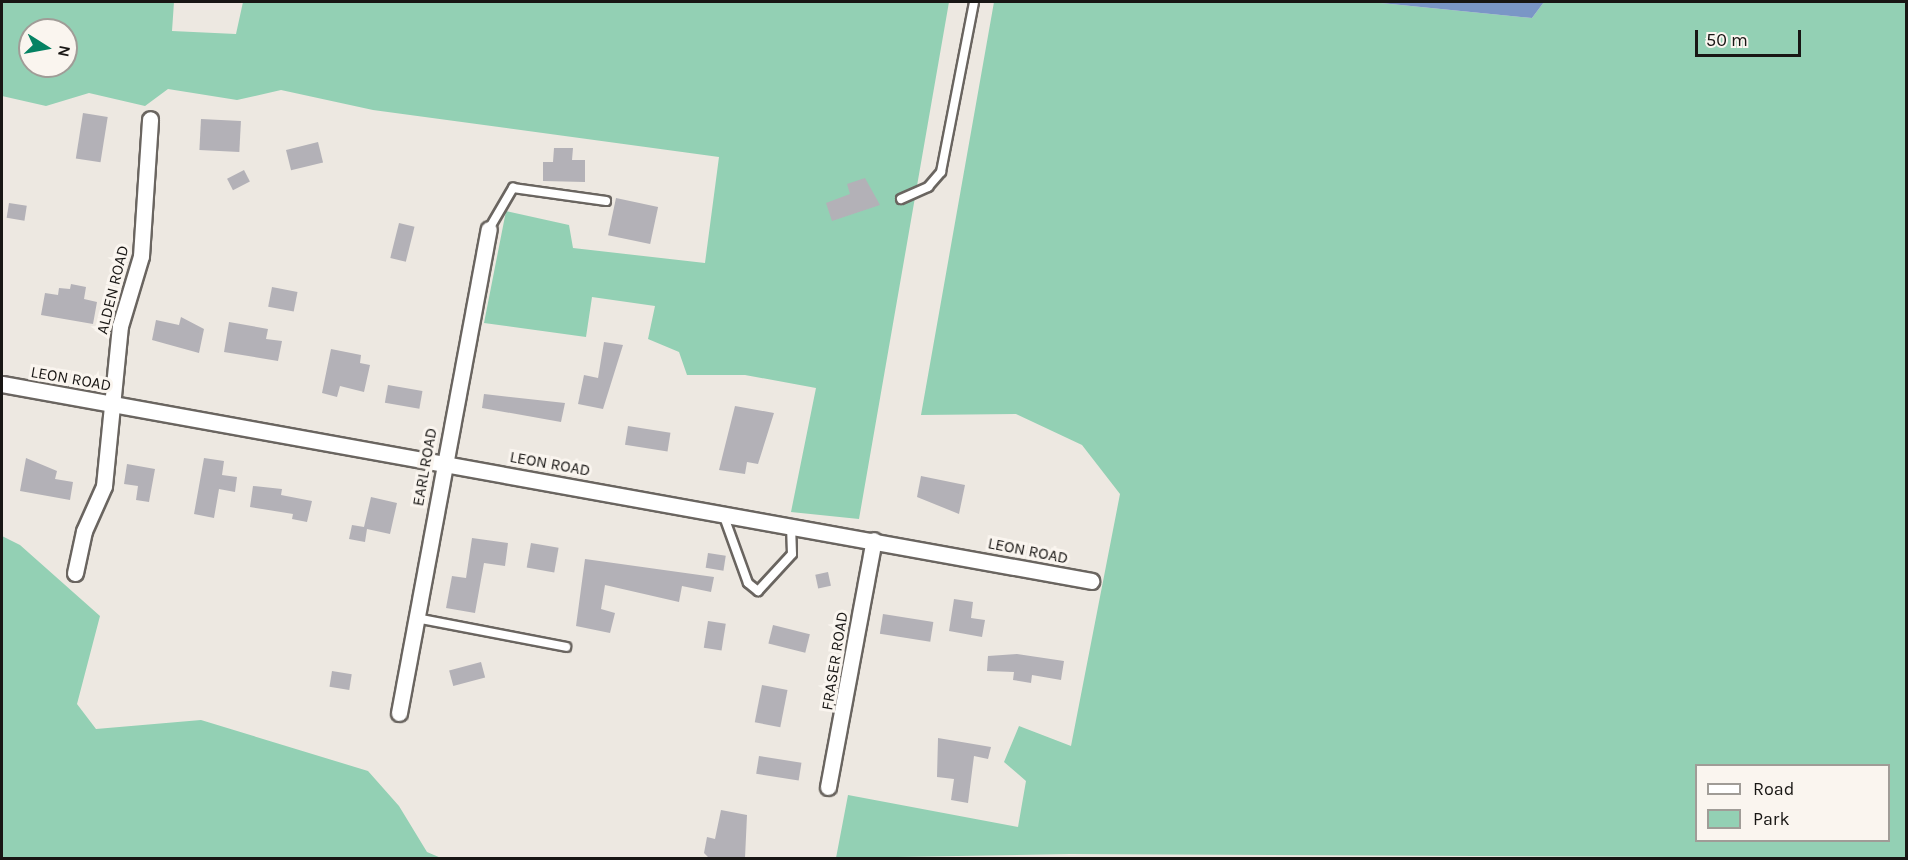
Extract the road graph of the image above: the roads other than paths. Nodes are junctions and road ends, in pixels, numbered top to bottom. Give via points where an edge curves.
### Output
1 (974, 2) edge
2 (150, 118) dead end
3 (901, 199) dead end
4 (606, 201) dead end
5 (489, 229) joint
6 (2, 384) edge
7 (111, 404) junction
8 (445, 463) junction
9 (723, 514) junction
10 (791, 527) junction
11 (874, 540) junction
12 (75, 573) dead end
13 (1091, 581) dead end
14 (416, 618) junction
15 (566, 647) dead end
16 (399, 713) dead end
17 (828, 786) dead end

1 - 3 lane via 941,172 928,187
2 - 7 street, ALDEN ROAD via 141,256 120,326
4 - 5 lane via 513,189
5 - 8 street, EARL ROAD
6 - 7 street, LEON ROAD
7 - 8 street, LEON ROAD
7 - 12 street, ALDEN ROAD via 105,486 84,531
8 - 9 street, LEON ROAD
8 - 14 street, EARL ROAD
9 - 10 street, LEON ROAD
9 - 10 lane via 748,583 758,591 792,554
10 - 11 street, LEON ROAD
11 - 13 street, LEON ROAD
11 - 17 street, FRASER ROAD
14 - 15 lane
14 - 16 street, EARL ROAD

